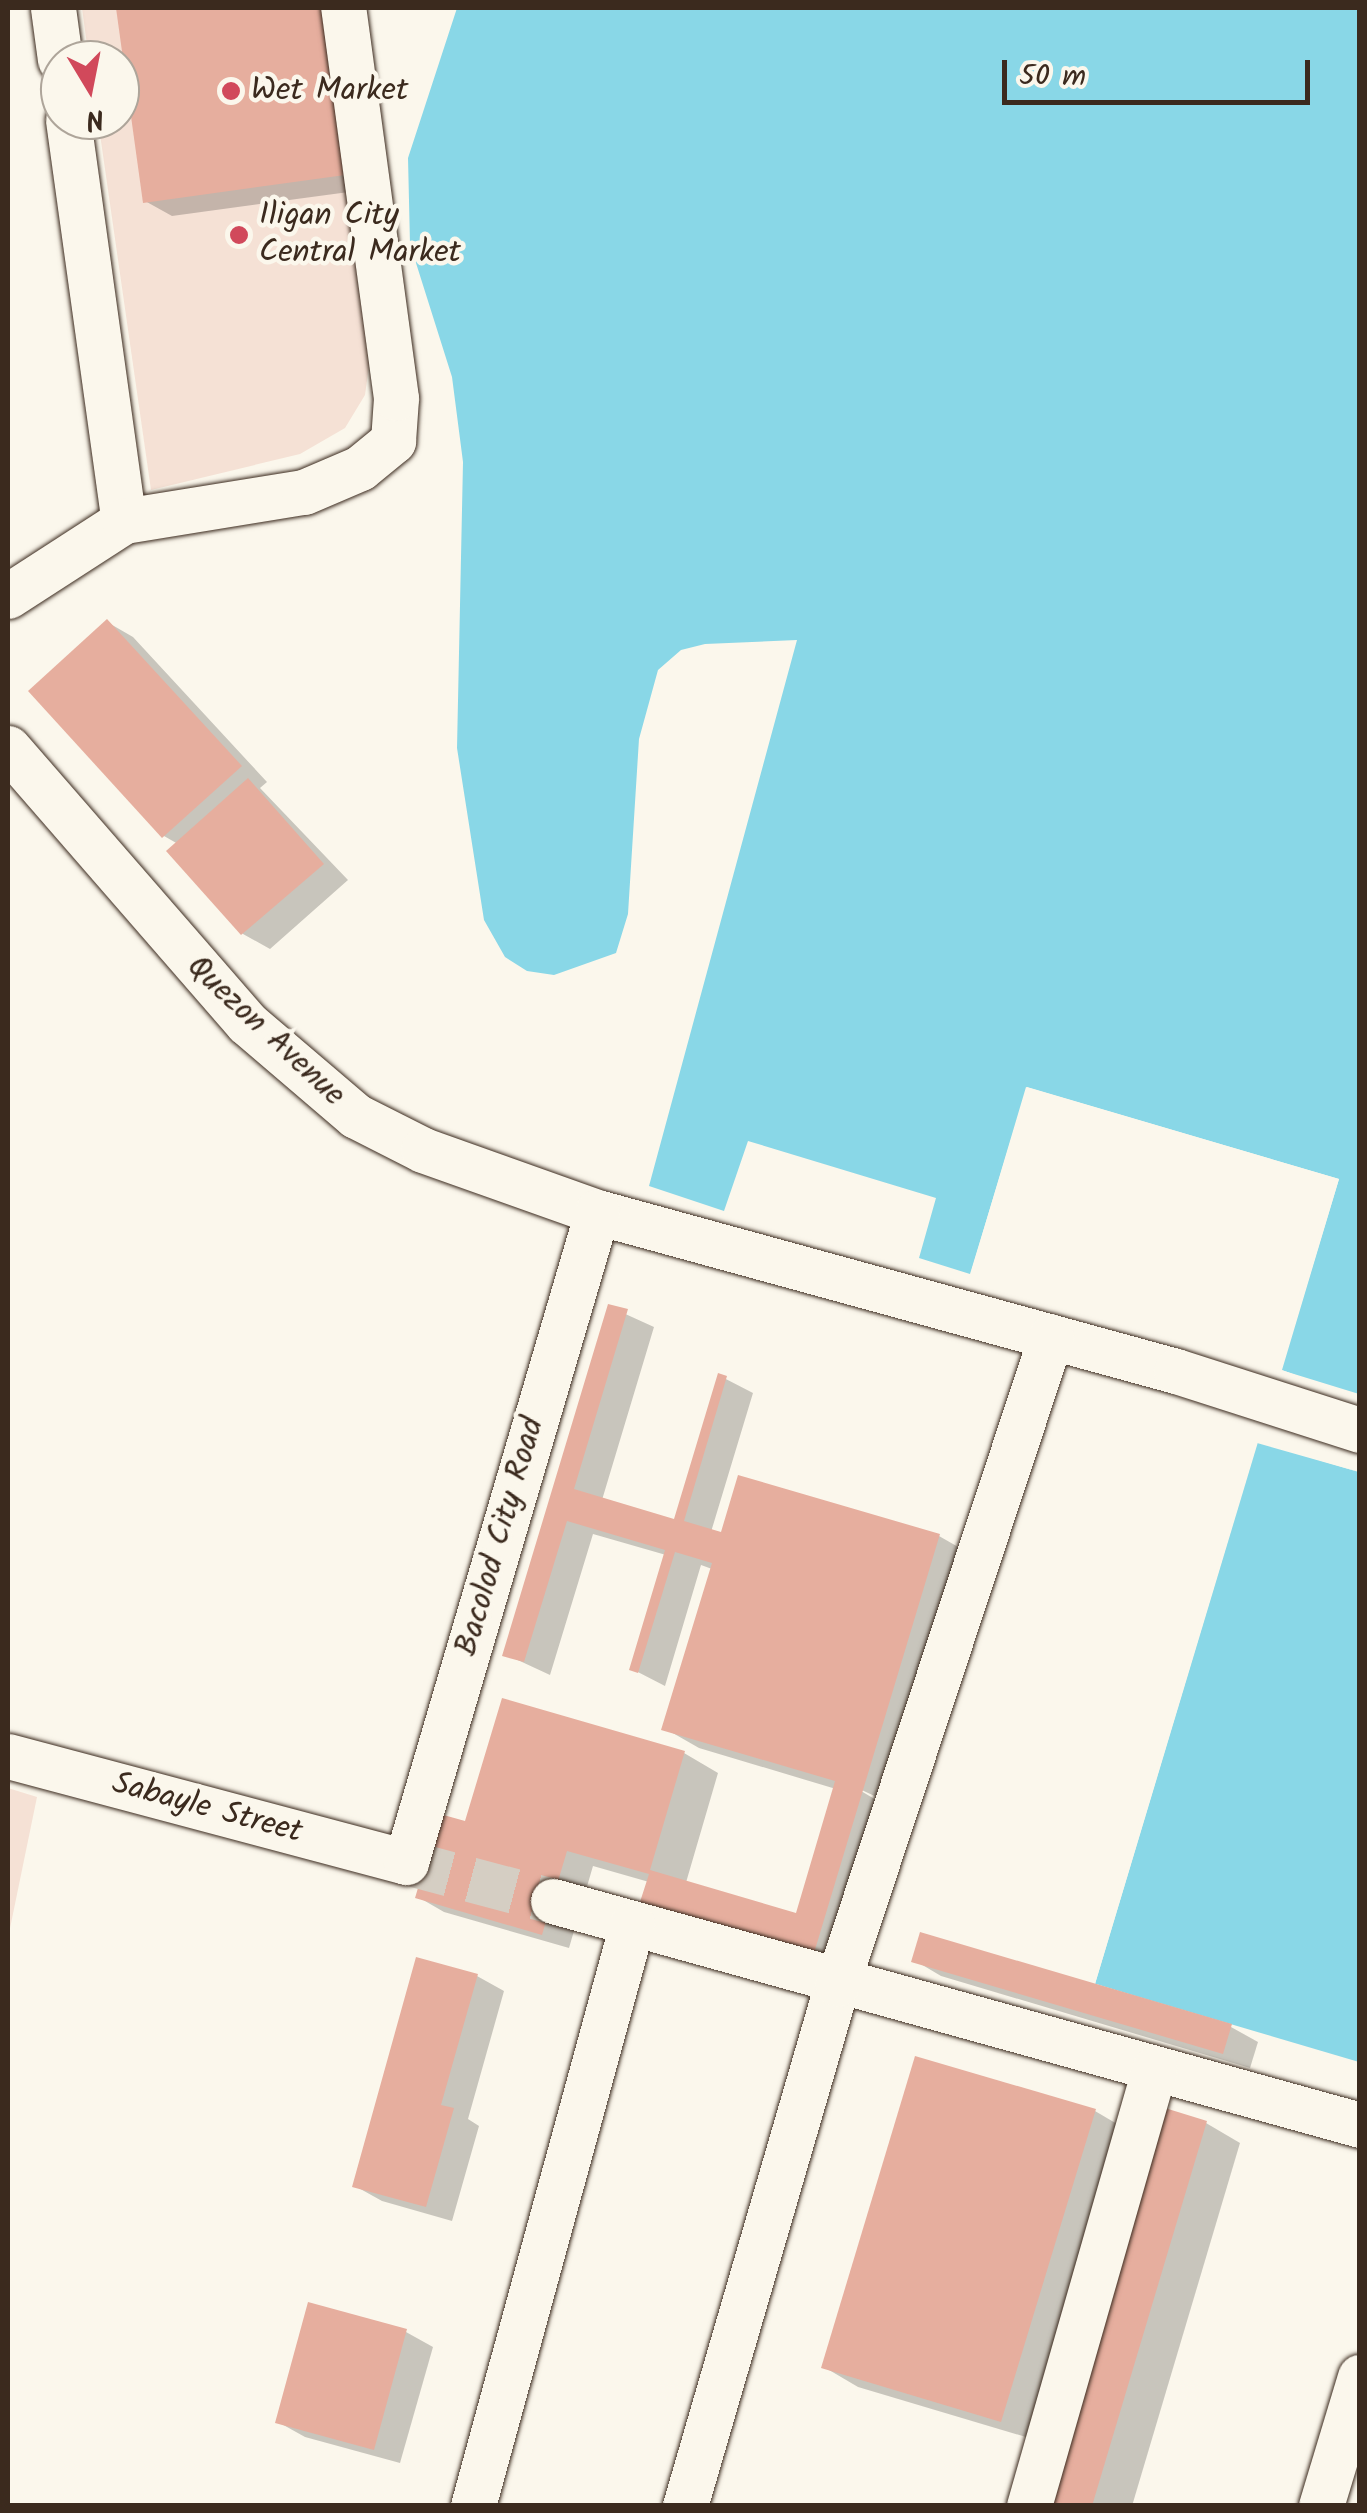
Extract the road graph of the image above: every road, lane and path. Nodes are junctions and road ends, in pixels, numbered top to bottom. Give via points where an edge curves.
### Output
1 (53, 8) edge
2 (343, 8) edge
3 (57, 40) edge
4 (71, 140) edge
5 (124, 522) junction
6 (8, 596) edge
7 (8, 748) edge
8 (597, 1212) junction
9 (1051, 1336) junction
10 (1360, 1430) edge
11 (8, 1756) edge
12 (406, 1862) joint
13 (553, 1901) tunnel mouth
14 (632, 1924) junction
15 (837, 1984) junction
16 (1154, 2070) junction
17 (1360, 2125) edge
18 (1360, 2377) edge
19 (473, 2506) edge
20 (685, 2506) edge
21 (1029, 2506) edge
22 (1321, 2506) edge

1 - 3 street
2 - 5 street via 396,398 393,442 360,468 304,492
4 - 5 street
5 - 6 street
7 - 8 street, Quezon Avenue via 188,963 300,1073 356,1116 423,1150
8 - 9 street, Quezon Avenue
8 - 12 street, Bacolod City Road
9 - 10 street, Quezon Avenue
9 - 15 street
11 - 12 street, Sabayle Street
13 - 14 street
14 - 15 street
14 - 19 street
15 - 16 street
15 - 20 street
16 - 17 street
16 - 21 street
18 - 22 street

